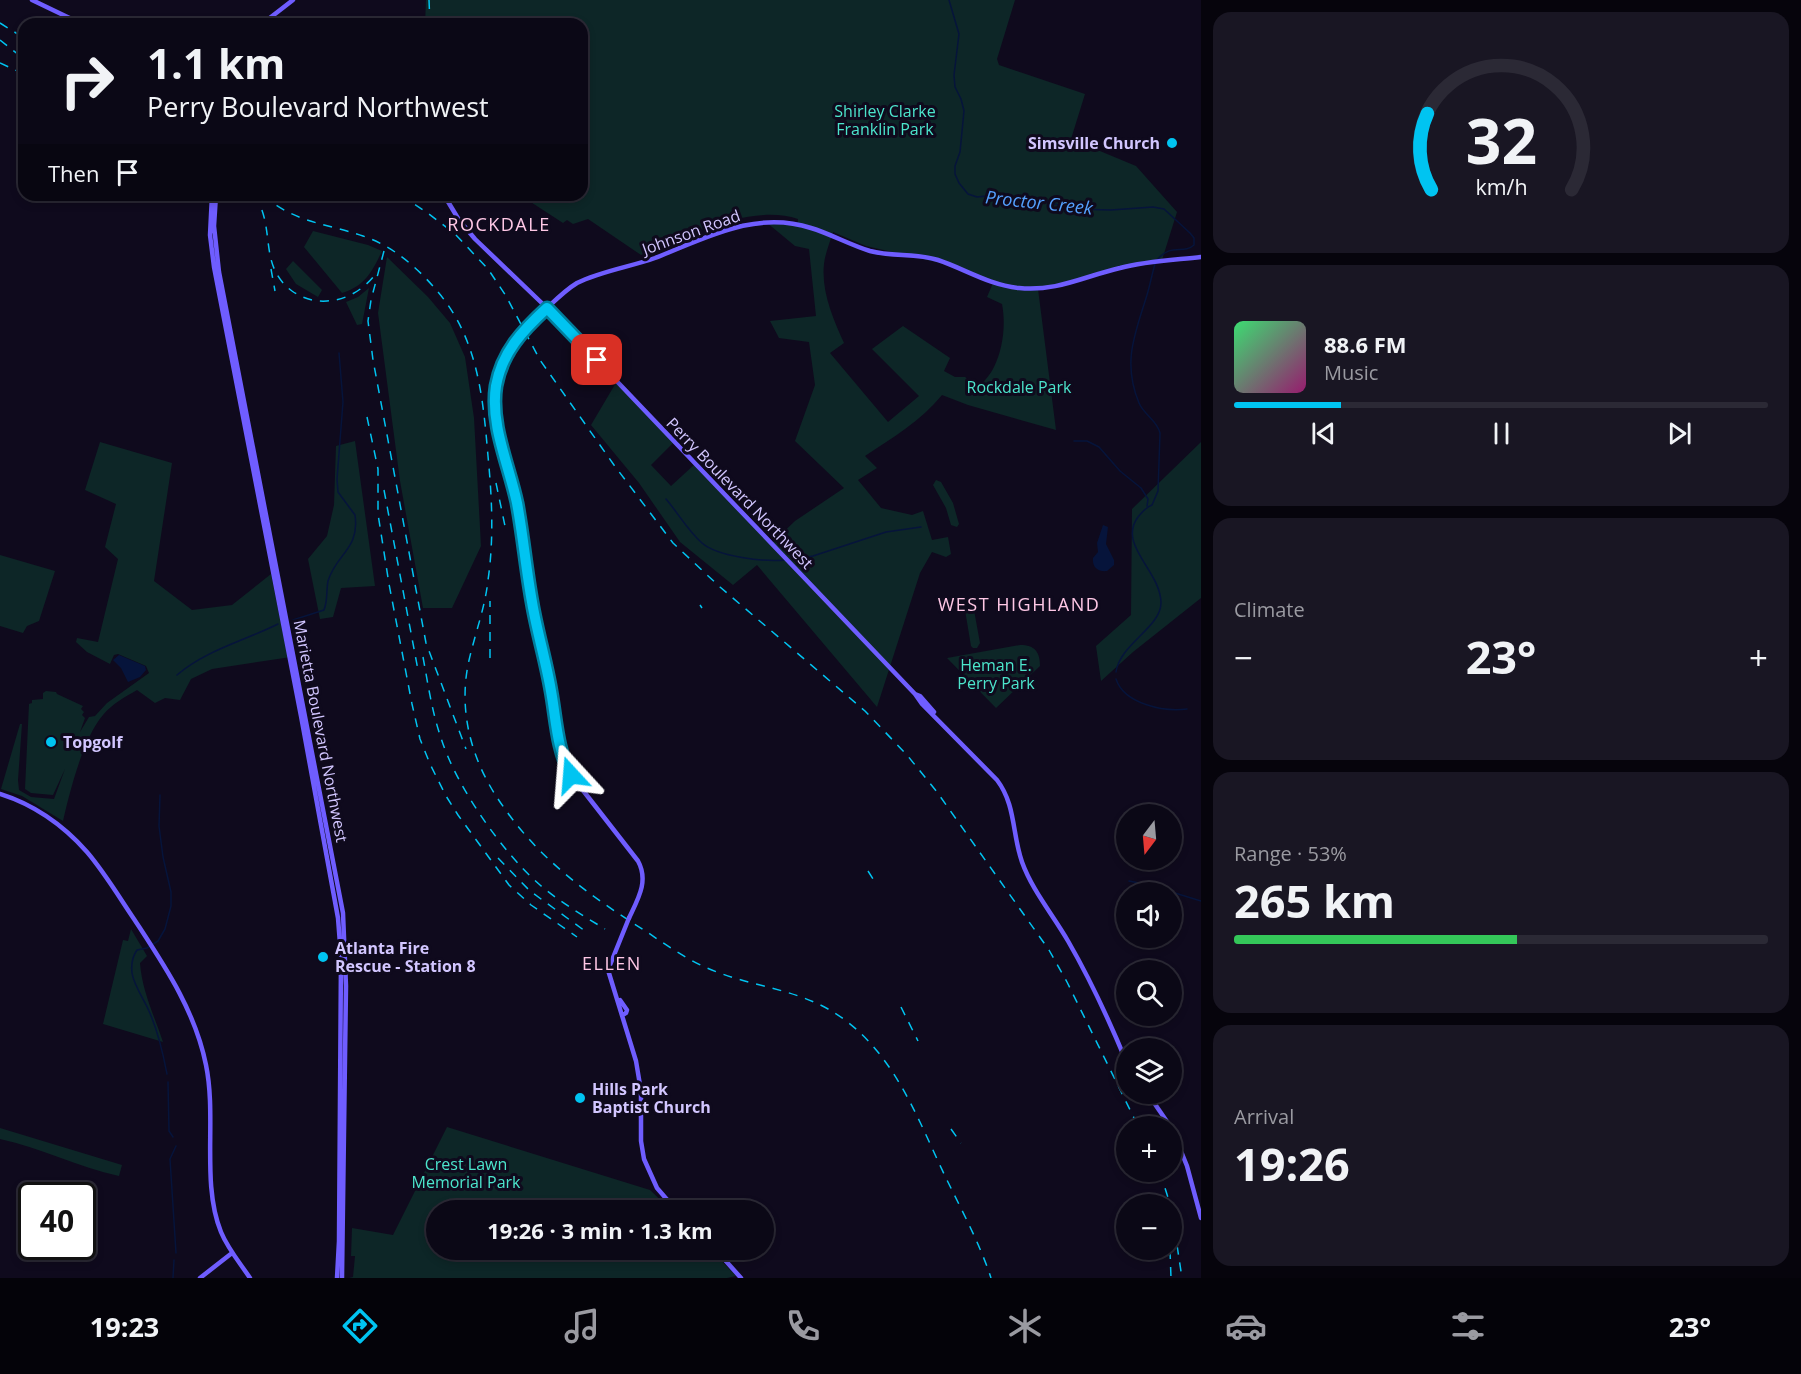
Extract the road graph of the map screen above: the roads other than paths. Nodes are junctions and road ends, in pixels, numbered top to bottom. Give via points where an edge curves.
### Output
1 (32, 0) edge
2 (293, 0) edge
3 (70, 18) edge
4 (270, 18) edge
5 (213, 201) edge
6 (214, 201) edge
7 (448, 201) edge
8 (1201, 257) edge
9 (547, 308) junction
10 (0, 794) edge
11 (1116, 1039) edge
12 (1182, 1154) edge
13 (667, 1200) edge
14 (1201, 1218) edge
15 (232, 1253) junction
16 (725, 1260) edge
17 (200, 1278) edge
18 (250, 1278) edge
19 (337, 1278) edge
20 (342, 1278) edge
21 (741, 1278) edge

1 - 3 street
2 - 4 street
5 - 19 street via 210,235 214,267 338,918 341,980
6 - 20 street, Marietta Boulevard Northwest via 219,272 343,913 346,996
7 - 9 street, Perry Boulevard Northwest via 475,239
8 - 9 street, Johnson Road via 1122,267 1063,286 1019,288 921,256 865,249 810,227 755,222 719,231 646,261 584,280
9 - 11 street, Perry Boulevard Northwest via 997,780 1013,813 1022,862 1073,950
9 - 13 street, Johnson Road, bridge via 520,334 504,359 495,395 496,418 517,503 532,603 564,760 571,775 642,869 643,885 607,971 623,1007 619,1011 624,1015 636,1061 644,1159
10 - 15 street via 36,809 75,839 100,868 181,995 204,1055 211,1104 212,1196 218,1225
12 - 14 street
15 - 17 street
15 - 18 street
16 - 21 street

